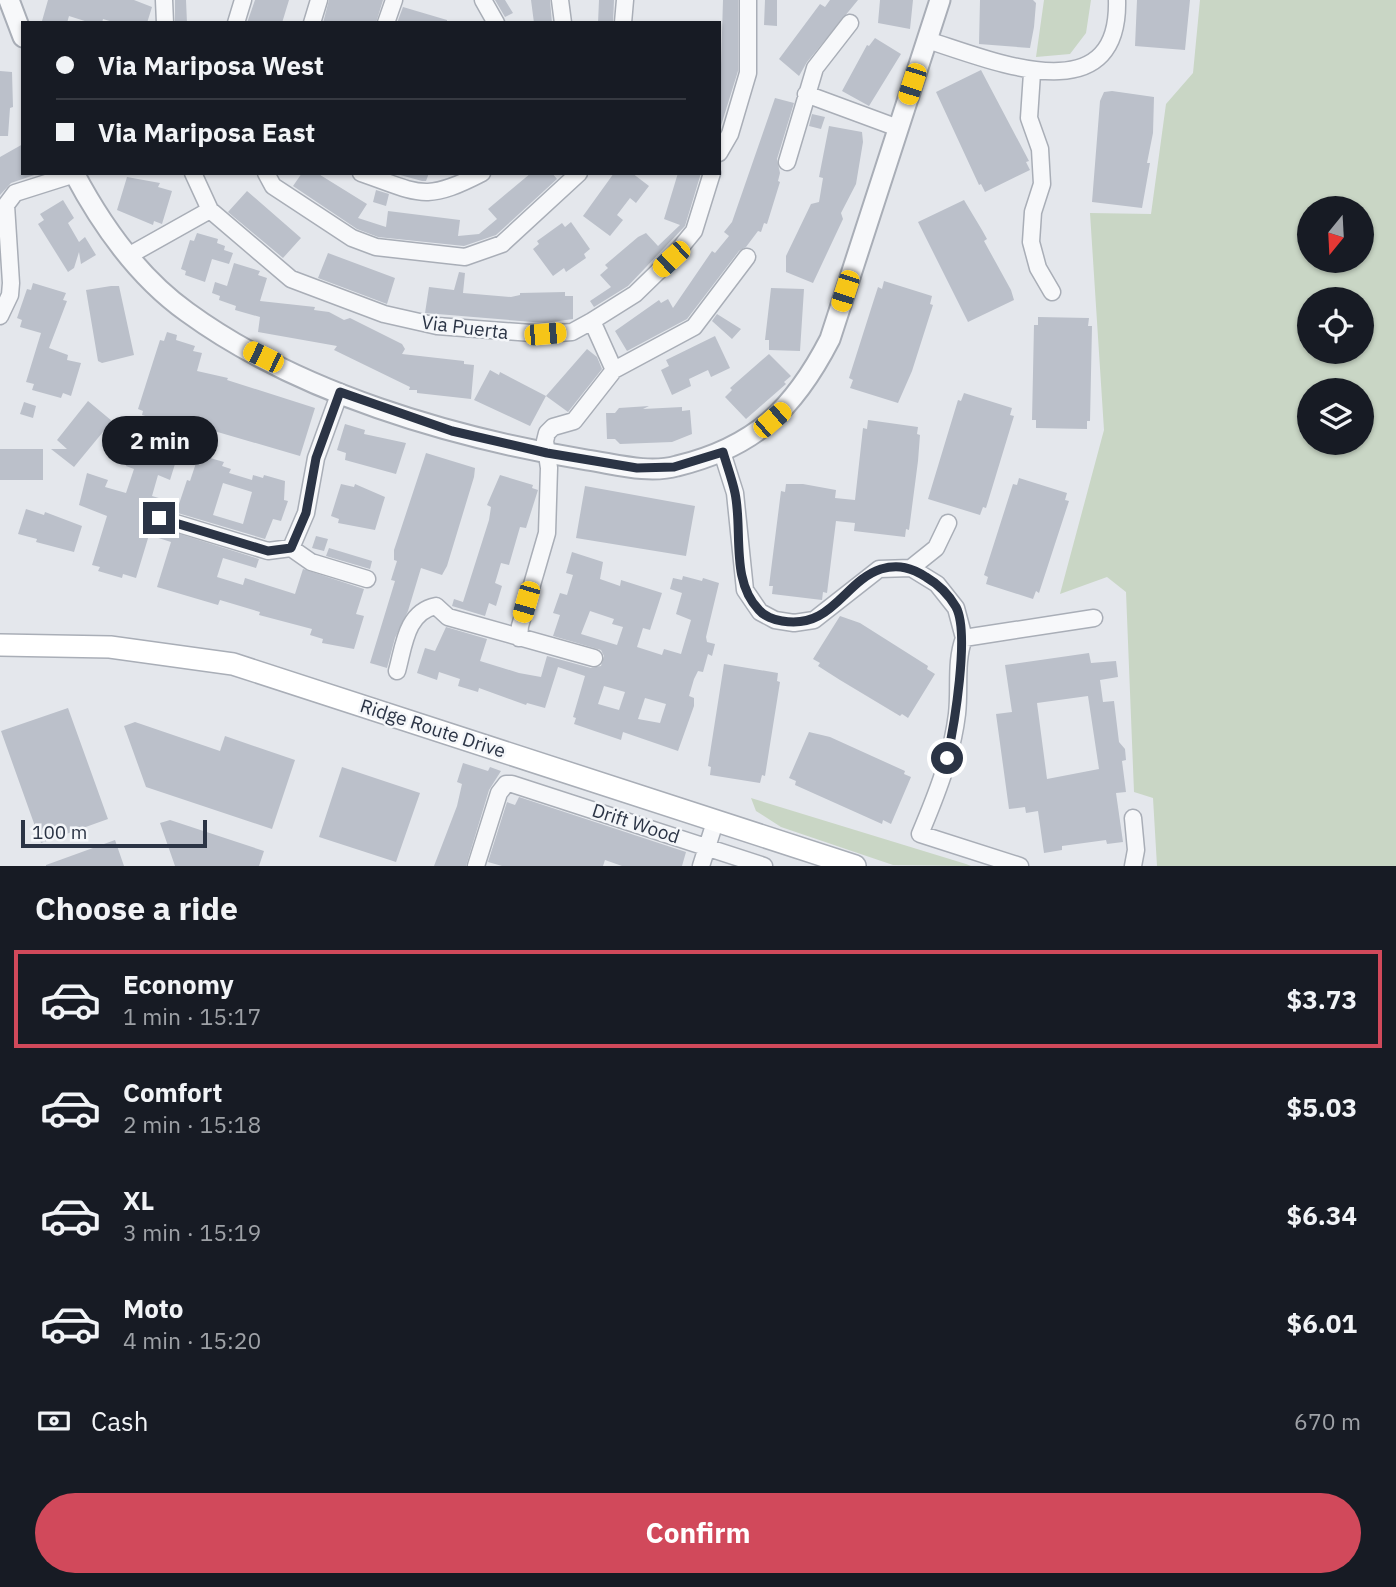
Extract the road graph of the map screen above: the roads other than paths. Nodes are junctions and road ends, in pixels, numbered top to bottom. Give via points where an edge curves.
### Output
1 (9, 0) edge
2 (164, 0) edge
3 (243, 0) edge
4 (319, 0) edge
5 (394, 0) edge
6 (483, 0) edge
7 (560, 0) edge
8 (625, 0) edge
9 (748, 0) edge
10 (940, 0) edge
11 (1117, 0) edge
12 (164, 21) edge
13 (237, 21) edge
14 (313, 21) edge
15 (387, 21) edge
16 (495, 21) edge
17 (563, 21) edge
18 (623, 21) edge
19 (850, 23) dead end
20 (21, 32) edge
21 (926, 40) junction
22 (1032, 73) junction
23 (806, 94) junction
24 (898, 128) junction
25 (721, 150) edge
26 (787, 162) dead end
27 (72, 175) edge
28 (76, 175) edge
29 (194, 175) edge
30 (267, 175) edge
31 (367, 175) edge
32 (478, 175) edge
33 (577, 175) edge
34 (711, 175) edge
35 (210, 210) junction
36 (128, 256) junction
37 (747, 257) dead end
38 (1052, 292) dead end
39 (0, 317) edge
40 (593, 321) junction
41 (614, 370) junction
42 (340, 392) junction
43 (723, 452) junction
44 (547, 453) junction
45 (159, 518) dead end
46 (948, 523) dead end
47 (291, 548) junction
48 (911, 568) junction
49 (367, 579) dead end
50 (1094, 618) dead end
51 (519, 638) junction
52 (964, 638) junction
53 (0, 645) edge
54 (594, 658) dead end
55 (397, 671) dead end
56 (1133, 818) dead end
57 (716, 819) junction
58 (707, 847) junction
59 (476, 866) edge
60 (701, 866) edge
61 (764, 866) edge
62 (855, 866) edge
63 (1020, 866) edge
64 (1133, 866) edge

1 - 20 street
2 - 12 street
3 - 13 street
4 - 14 street
5 - 15 street
6 - 16 street
7 - 17 street
8 - 18 street
9 - 25 street via 748,73
10 - 21 street
11 - 22 street via 1118,21 1106,48 1084,68
19 - 23 street via 815,68
21 - 22 street
21 - 24 street
22 - 38 street via 1030,118 1040,149 1042,184 1033,212 1031,242 1038,268
23 - 24 street
23 - 26 street
24 - 43 street via 830,339 815,368 786,408
27 - 39 street via 15,194 6,205 11,283
28 - 36 street via 100,221
29 - 35 street, Via Puerta
30 - 33 street via 272,186 352,238 376,247 465,257 502,244
31 - 32 street via 432,194
34 - 40 street, Via Puerta via 687,243 635,294
35 - 36 street
35 - 40 street, Via Puerta via 291,279 384,314 437,326 545,334 572,332
36 - 42 street via 184,311 238,345
37 - 41 street via 694,327
40 - 41 street
41 - 44 street via 574,421 547,433
42 - 44 street via 452,431
42 - 47 street via 316,458 306,513
43 - 44 street via 674,467 637,468
43 - 48 street via 735,493 745,590 760,612 794,623 814,620 879,569
44 - 51 street via 547,533
45 - 47 street via 268,551
46 - 48 street via 936,548
47 - 49 street via 311,562
48 - 52 street via 937,584 956,608
50 - 52 street
51 - 54 street
51 - 55 street via 448,617 436,607 427,608 412,620
52 - 63 street via 959,650 957,714 941,784 920,834
53 - 57 main road, Ridge Route Drive via 110,647 233,664
56 - 64 street
57 - 58 street
57 - 62 main road, Ridge Route Drive
58 - 59 street, Drift Wood via 506,784
58 - 60 street
58 - 61 street, Drift Wood

